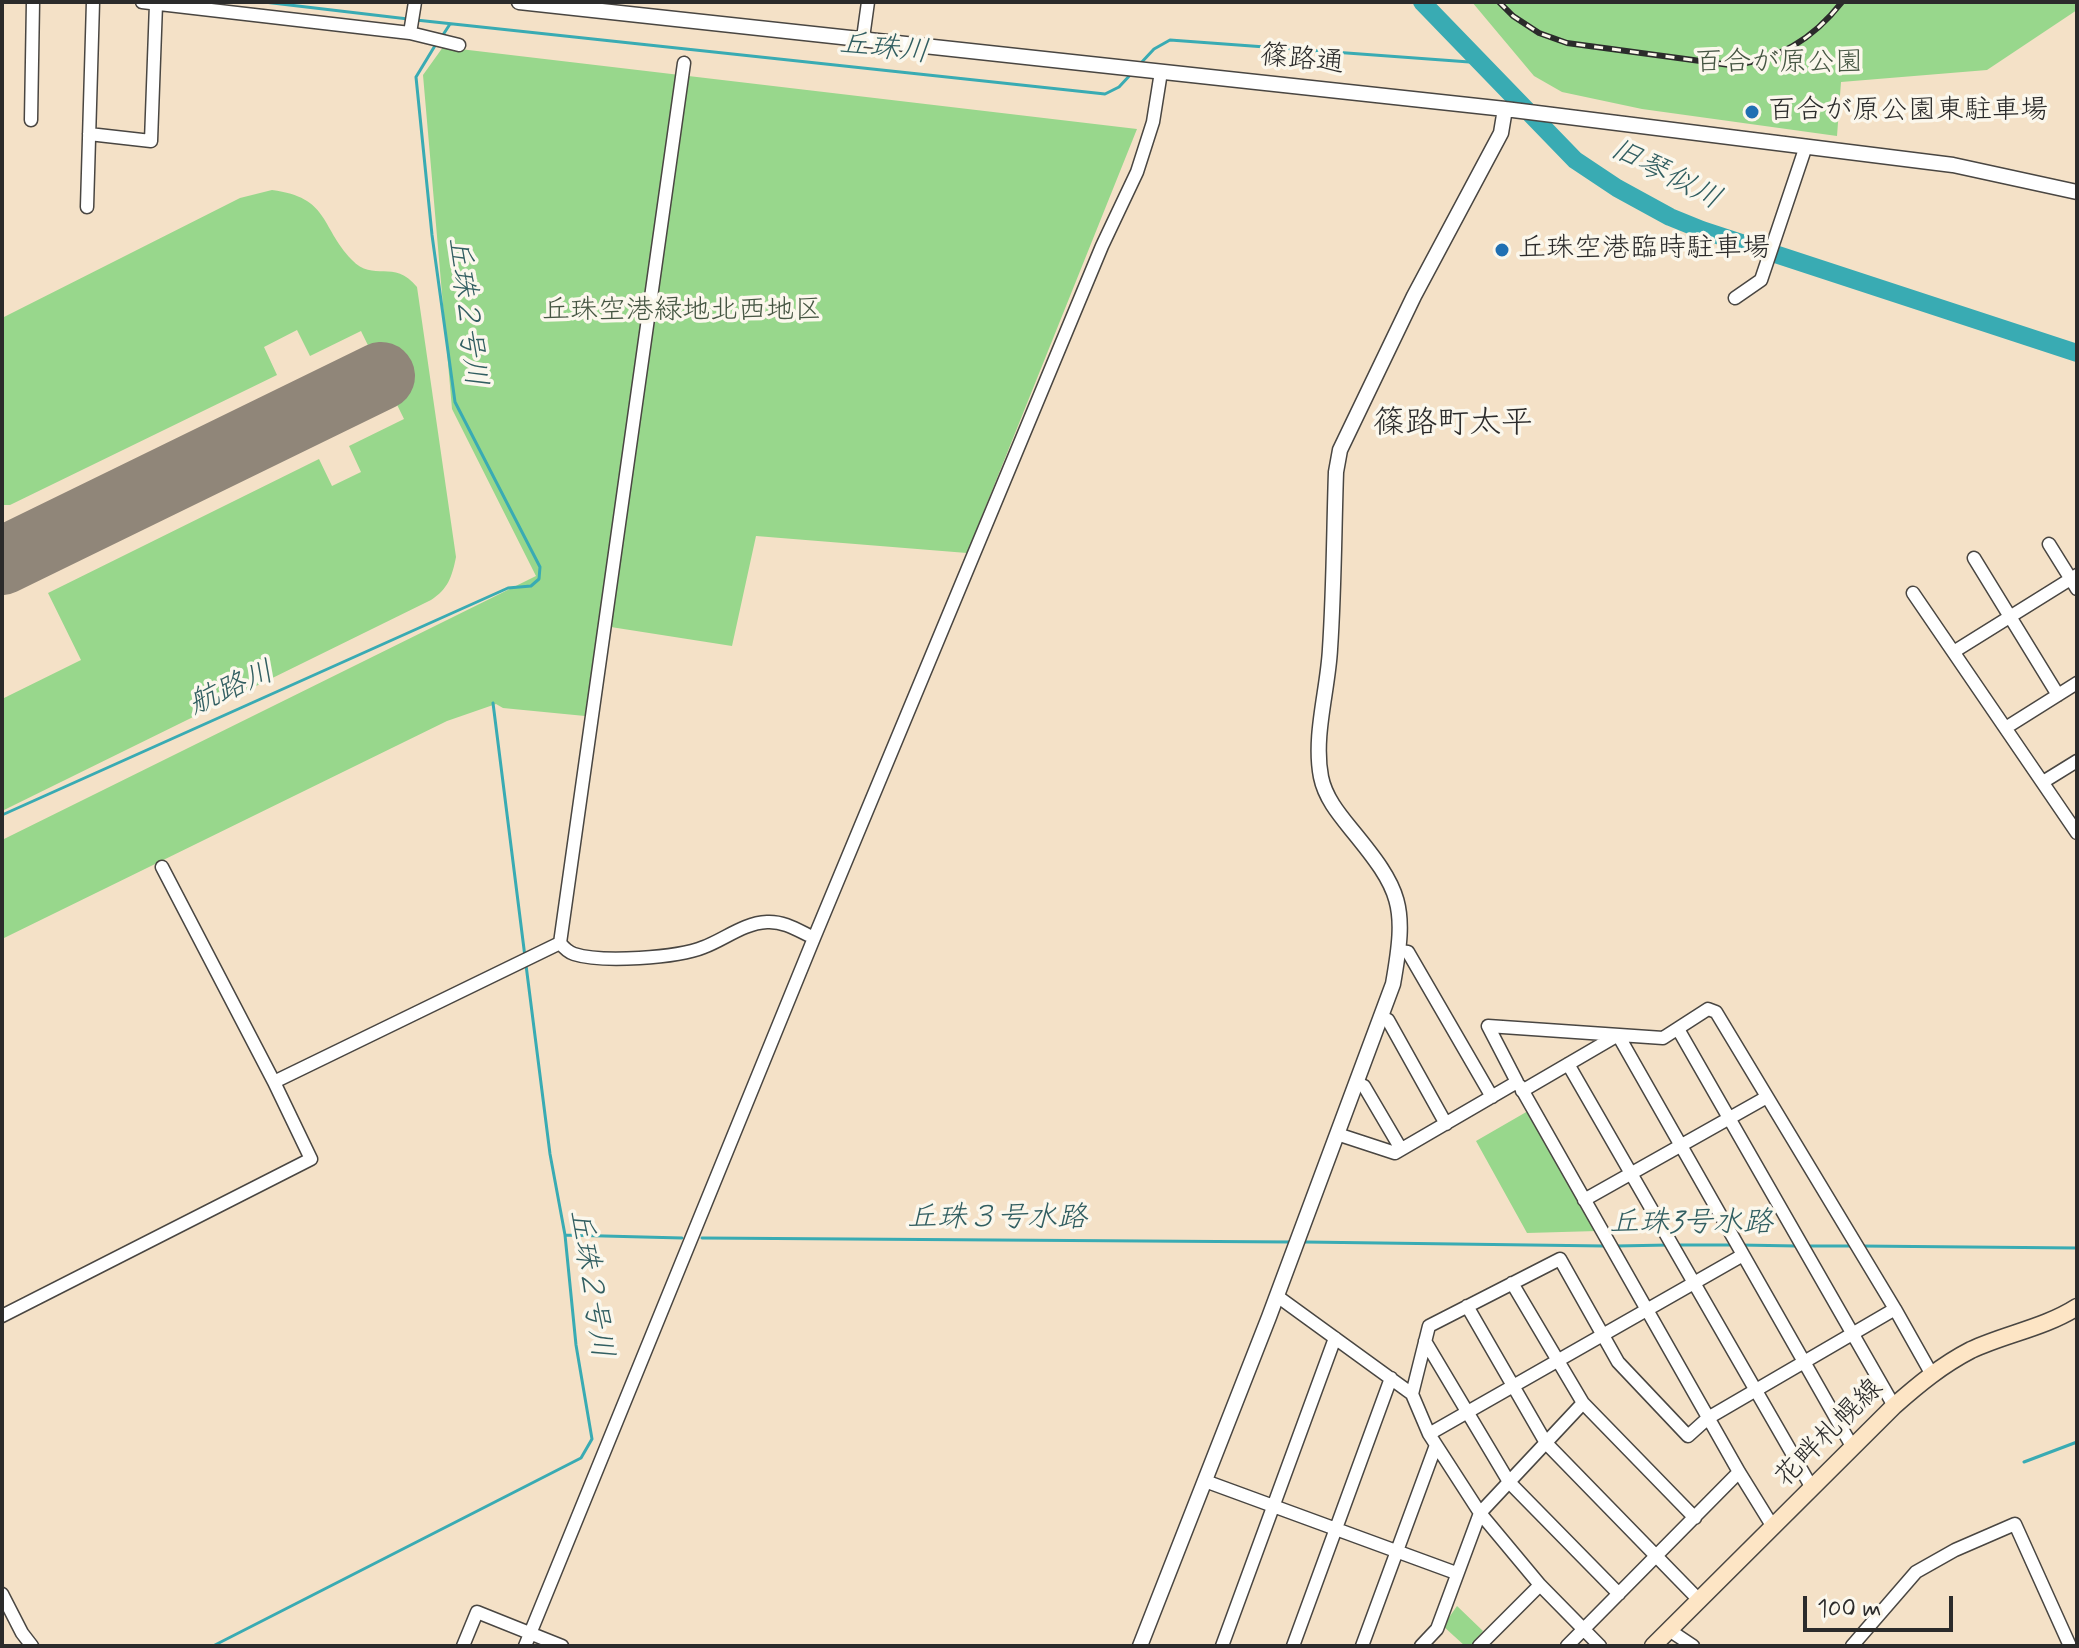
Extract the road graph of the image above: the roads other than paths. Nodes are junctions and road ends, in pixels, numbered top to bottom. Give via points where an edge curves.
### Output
1 (33, 2) edge
2 (93, 2) edge
3 (142, 2) edge
4 (519, 2) edge
5 (868, 2) edge
6 (156, 4) edge
7 (229, 7) edge
8 (413, 19) edge
9 (863, 38) junction
10 (454, 44) dead end
11 (684, 63) dead end
12 (1155, 71) junction
13 (1507, 109) junction
14 (31, 120) dead end
15 (89, 134) junction
16 (1806, 146) junction
17 (2077, 192) edge
18 (87, 207) dead end
19 (1735, 298) dead end
20 (2049, 544) dead end
21 (1974, 558) dead end
22 (2075, 581) edge
23 (1913, 593) dead end
24 (2011, 616) junction
25 (1955, 651) junction
26 (2077, 683) edge
27 (2058, 695) junction
28 (2007, 727) junction
29 (2077, 761) edge
30 (2043, 782) junction
31 (2077, 833) edge
32 (162, 867) dead end
33 (814, 938) junction
34 (560, 943) junction
35 (1399, 951) junction
36 (1381, 1017) junction
37 (1678, 1029) junction
38 (1618, 1035) junction
39 (1568, 1064) junction
40 (274, 1082) junction
41 (1356, 1083) junction
42 (1520, 1087) junction
43 (1492, 1097) junction
44 (1767, 1097) junction
45 (1728, 1118) junction
46 (1446, 1124) junction
47 (1337, 1134) junction
48 (1681, 1145) junction
49 (1401, 1149) junction
50 (1630, 1173) junction
51 (1584, 1200) junction
52 (1740, 1249) junction
53 (1512, 1283) junction
54 (1693, 1283) junction
55 (1277, 1296) junction
56 (1467, 1306) junction
57 (2077, 1307) edge
58 (1646, 1309) junction
59 (1895, 1309) junction
60 (2, 1316) edge
61 (1852, 1334) junction
62 (1602, 1335) junction
63 (1335, 1338) junction
64 (1425, 1341) junction
65 (1557, 1361) junction
66 (1804, 1362) junction
67 (1931, 1373) junction
68 (1391, 1378) junction
69 (1511, 1387) junction
70 (1755, 1391) junction
71 (1412, 1394) junction
72 (1583, 1403) junction
73 (1894, 1406) junction
74 (1467, 1412) junction
75 (1708, 1418) junction
76 (1433, 1439) junction
77 (1546, 1443) junction
78 (1853, 1448) junction
79 (1739, 1472) junction
80 (1205, 1481) junction
81 (1509, 1482) junction
82 (1812, 1488) junction
83 (1274, 1506) junction
84 (1480, 1513) junction
85 (1695, 1518) junction
86 (1773, 1527) junction
87 (1334, 1529) junction
88 (1397, 1552) junction
89 (1657, 1555) junction
90 (1456, 1573) junction
91 (1540, 1585) junction
92 (2, 1594) edge
93 (1619, 1594) junction
94 (1699, 1600) junction
95 (1584, 1630) junction
96 (1669, 1630) junction
97 (530, 1633) junction
98 (32, 1646) edge
99 (463, 1646) edge
100 (525, 1646) edge
101 (562, 1646) edge
102 (1140, 1646) edge
103 (1222, 1646) edge
104 (1293, 1646) edge
105 (1362, 1646) edge
106 (1421, 1646) edge
107 (1479, 1646) edge
108 (1567, 1646) edge
109 (1600, 1646) edge
110 (1653, 1646) edge
111 (1693, 1646) edge
112 (1852, 1646) edge
113 (2070, 1646) edge

1 - 14 street
2 - 15 street
3 - 6 street
4 - 9 street, 篠路通
5 - 9 street
6 - 7 street
6 - 15 street via 151,141
7 - 8 street
8 - 10 street via 430,37
9 - 12 street, 篠路通
11 - 34 street
12 - 13 street, 篠路通
12 - 33 street via 1153,122 1137,172
13 - 16 street, 篠路通
13 - 35 street via 1501,133 1340,450 1336,472 1321,778 1333,808 1391,881 1399,906
15 - 18 street
16 - 17 street, 篠路通 via 1953,165
16 - 19 street via 1761,280
20 - 22 street
21 - 24 street
22 - 24 street
23 - 25 street
24 - 25 street
24 - 27 street
25 - 28 street
26 - 27 street
27 - 28 street
28 - 30 street
29 - 30 street
30 - 31 street
32 - 40 street
33 - 34 street via 783,922 765,922 702,948 669,955 594,959 571,953
33 - 97 street
34 - 40 street
35 - 36 street
35 - 43 street via 1408,952
36 - 41 street
36 - 46 street via 1388,1020
37 - 38 street via 1663,1038
37 - 44 street via 1708,1009 1716,1012
37 - 45 street
38 - 39 street
38 - 42 street via 1488,1026
38 - 48 street
39 - 42 street
39 - 50 street
40 - 60 street via 311,1159
41 - 47 street
41 - 49 street via 1364,1086
42 - 43 street
42 - 51 street
43 - 46 street
44 - 45 street
44 - 59 street
45 - 48 street
45 - 61 street
46 - 49 street
47 - 49 street via 1395,1153
47 - 55 street
48 - 50 street
48 - 52 street
50 - 51 street
50 - 54 street
51 - 58 street
52 - 54 street
52 - 66 street
53 - 56 street
53 - 62 street via 1560,1259
53 - 65 street
54 - 58 street
54 - 70 street
55 - 63 street
55 - 80 street
56 - 64 street via 1429,1326
56 - 69 street
57 - 67 main road, 花畔札幌線 via 1973,1349
58 - 62 street
58 - 75 street
59 - 61 street
59 - 67 street
61 - 66 street
61 - 73 street
62 - 65 street
62 - 75 street via 1618,1362 1688,1436
63 - 68 street
63 - 83 street
64 - 71 street
64 - 74 street
65 - 69 street
65 - 72 street
66 - 70 street
66 - 78 street
67 - 73 main road, 花畔札幌線
68 - 71 street
68 - 87 street
69 - 74 street
69 - 77 street
70 - 75 street
70 - 82 street
71 - 76 street
72 - 77 street
72 - 85 street
73 - 78 main road, 花畔札幌線
74 - 76 street
74 - 81 street
75 - 79 street
76 - 84 street
76 - 88 street
77 - 81 street
77 - 89 street
78 - 82 main road, 花畔札幌線
79 - 85 street
79 - 86 street
80 - 83 street
80 - 102 street
81 - 84 street
81 - 93 street
82 - 86 main road, 花畔札幌線
83 - 87 street
83 - 103 street
84 - 90 street
84 - 91 street
85 - 89 street
86 - 94 main road, 花畔札幌線
87 - 88 street
87 - 104 street
88 - 90 street
88 - 105 street
89 - 93 street
89 - 94 street
90 - 106 street via 1437,1629
91 - 95 street
91 - 107 street
92 - 98 street
93 - 95 street
94 - 96 main road, 花畔札幌線
95 - 108 street
95 - 109 street
96 - 110 main road, 花畔札幌線
96 - 111 street
97 - 99 street via 477,1612
97 - 100 street
97 - 101 street
112 - 113 street via 1916,1572 2015,1524

